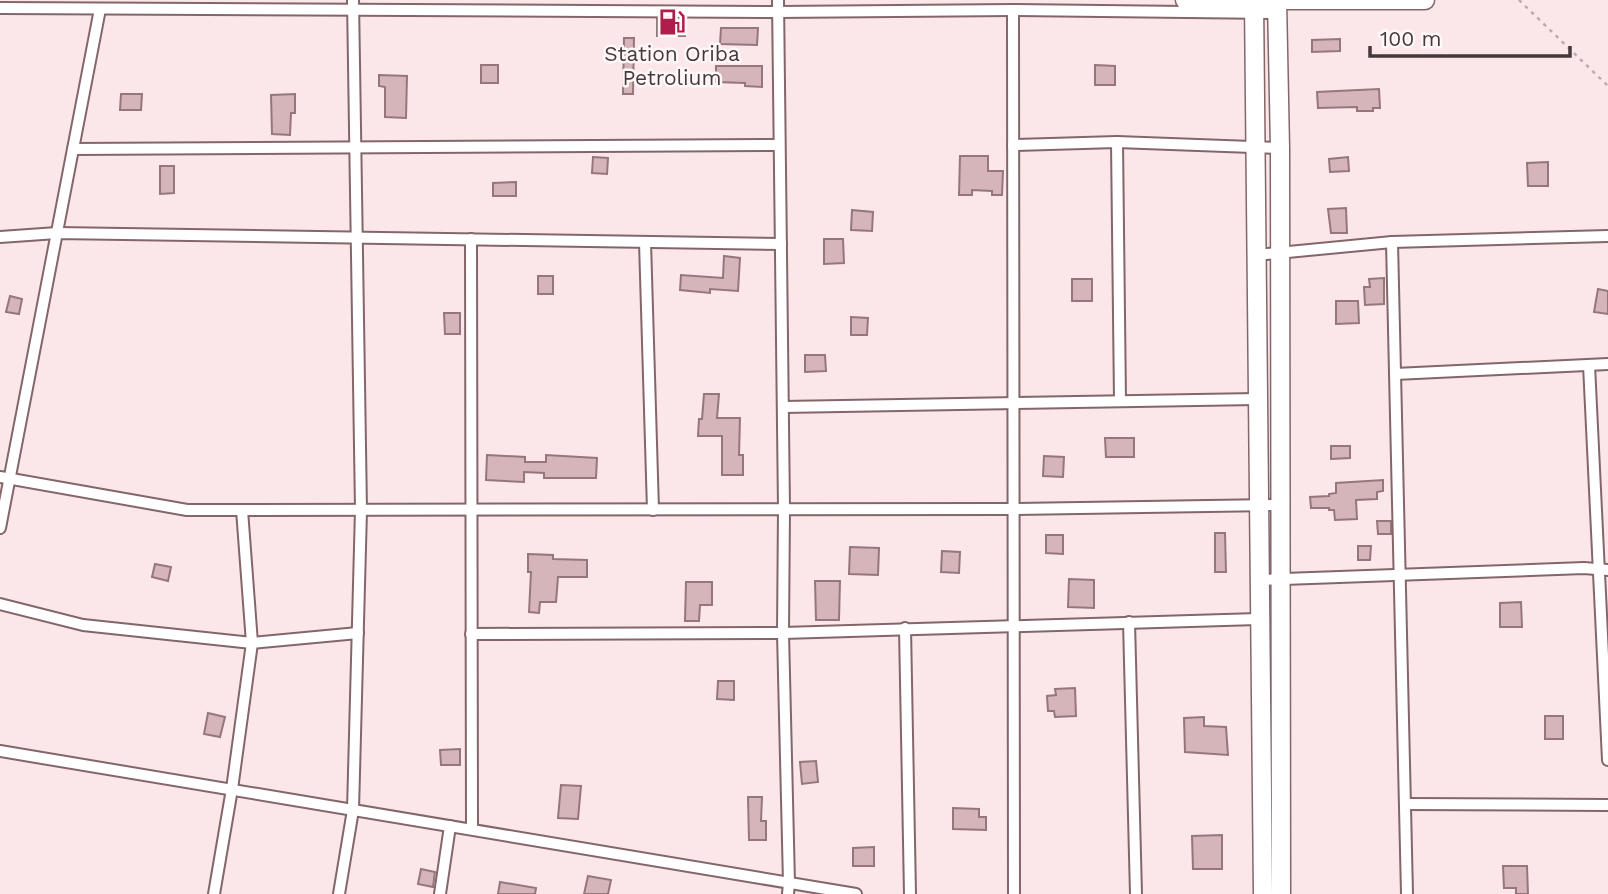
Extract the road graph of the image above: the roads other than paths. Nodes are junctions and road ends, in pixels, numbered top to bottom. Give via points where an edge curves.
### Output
1 (1185, 0) edge
2 (1425, 0) edge
3 (353, 5) edge
4 (1254, 5) edge
5 (1277, 5) edge
6 (778, 6) edge
7 (0, 8) edge
8 (100, 9) junction
9 (1013, 10) junction
10 (1116, 142) junction
11 (779, 145) junction
12 (1013, 145) junction
13 (355, 147) junction
14 (1255, 148) junction
15 (73, 149) junction
16 (1280, 149) junction
17 (57, 233) junction
18 (1608, 236) edge
19 (0, 237) edge
20 (357, 238) junction
21 (471, 239) junction
22 (645, 242) junction
23 (1392, 242) junction
24 (781, 244) junction
25 (1279, 253) junction
26 (1256, 255) junction
27 (1608, 364) edge
28 (1589, 365) junction
29 (1395, 374) junction
30 (1257, 400) junction
31 (1119, 401) junction
32 (1014, 403) junction
33 (783, 407) junction
34 (5, 478) edge
35 (1258, 505) junction
36 (1279, 505) junction
37 (785, 509) junction
38 (1014, 509) junction
39 (242, 510) junction
40 (361, 510) junction
41 (471, 510) junction
42 (653, 510) junction
43 (0, 528) edge
44 (1604, 570) edge
45 (1400, 575) junction
46 (1280, 579) junction
47 (1258, 580) junction
48 (0, 604) edge
49 (1258, 619) junction
50 (1129, 622) junction
51 (1014, 625) junction
52 (905, 628) junction
53 (783, 632) junction
54 (358, 633) junction
55 (471, 634) junction
56 (252, 643) junction
57 (0, 751) edge
58 (1608, 760) edge
59 (232, 789) junction
60 (1405, 804) junction
61 (1608, 804) edge
62 (353, 810) junction
63 (450, 826) junction
64 (472, 830) junction
65 (789, 888) edge
66 (214, 894) edge
67 (340, 894) edge
68 (440, 894) edge
69 (856, 894) edge
70 (910, 894) edge
71 (1014, 894) edge
72 (1136, 894) edge
73 (1262, 894) edge
74 (1281, 894) edge
75 (1408, 894) edge

1 - 4 main road
2 - 5 main road
3 - 6 street
3 - 8 street
3 - 13 street
4 - 5 main road
4 - 9 street
4 - 14 main road
5 - 16 main road
6 - 9 street
6 - 11 street
7 - 8 street
8 - 15 street
9 - 12 street
10 - 12 street
10 - 14 street
10 - 31 street
11 - 13 street
11 - 24 street
12 - 32 street
13 - 15 street
13 - 20 street
14 - 16 street
14 - 26 main road
15 - 17 street
16 - 25 main road
17 - 19 street
17 - 20 street
17 - 34 street
18 - 23 street
20 - 21 street
20 - 40 street
21 - 22 street
21 - 41 street
22 - 24 street
22 - 42 street
23 - 25 street
23 - 29 street
24 - 33 street
25 - 26 street
25 - 36 main road
26 - 30 main road
27 - 28 street
28 - 29 street
28 - 44 street
29 - 45 street
30 - 31 street
30 - 35 main road
31 - 32 street
32 - 33 street
32 - 38 street
33 - 37 street
34 - 39 street via 187,510
34 - 43 street
35 - 36 street
35 - 38 street
35 - 47 main road
36 - 46 main road
37 - 38 street
37 - 42 street
37 - 53 street
38 - 51 street
39 - 40 street
39 - 56 street
40 - 41 street
40 - 54 street
41 - 42 street
41 - 55 street
44 - 45 street
44 - 58 street
45 - 46 street
45 - 60 street
46 - 47 street
46 - 74 main road
47 - 49 main road
48 - 56 street via 83,625
49 - 50 street
49 - 73 main road
50 - 51 street
50 - 72 street
51 - 52 street
51 - 71 street
52 - 53 street
52 - 70 street
53 - 55 street
53 - 65 street
54 - 56 street
54 - 62 street
55 - 64 street
56 - 59 street
57 - 59 street
59 - 62 street
59 - 66 street
60 - 61 street
60 - 75 street
62 - 63 street
62 - 67 street
63 - 64 street
63 - 68 street
64 - 65 street
65 - 69 street

